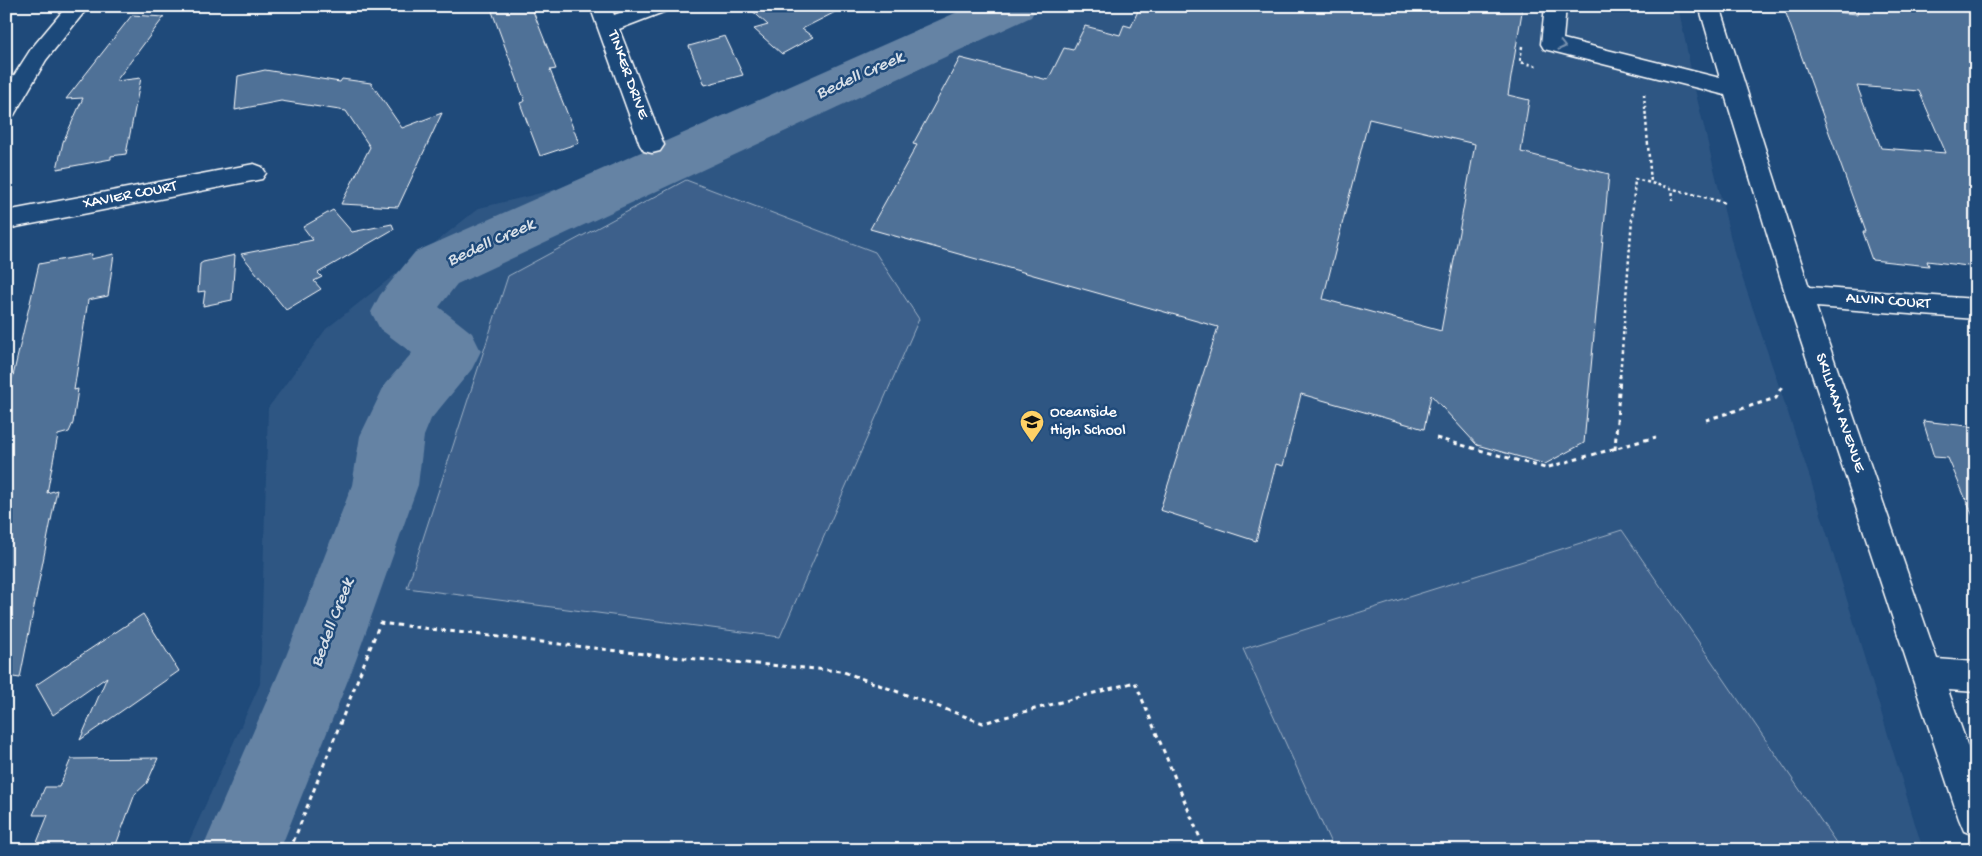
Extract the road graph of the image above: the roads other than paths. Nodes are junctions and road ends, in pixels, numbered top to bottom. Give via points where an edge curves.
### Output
1 (79, 6) edge
2 (659, 6) edge
3 (1556, 6) edge
4 (1709, 6) edge
5 (604, 15) edge
6 (1734, 89) junction
7 (6, 108) edge
8 (652, 145) dead end
9 (254, 173) dead end
10 (6, 220) edge
11 (1800, 296) junction
12 (1976, 309) edge
13 (1927, 673) junction
14 (1976, 677) edge
15 (1976, 818) edge

1 - 7 street via 26,70
2 - 5 street
3 -> 6 street via 1552,44
4 - 6 street, SKILLMAN AVENUE
5 - 8 street, TINKER DRIVE
6 - 11 street, SKILLMAN AVENUE
9 - 10 street, XAVIER COURT
11 - 12 street, ALVIN COURT
11 - 13 street, SKILLMAN AVENUE
13 - 14 street
13 - 15 street, SKILLMAN AVENUE

